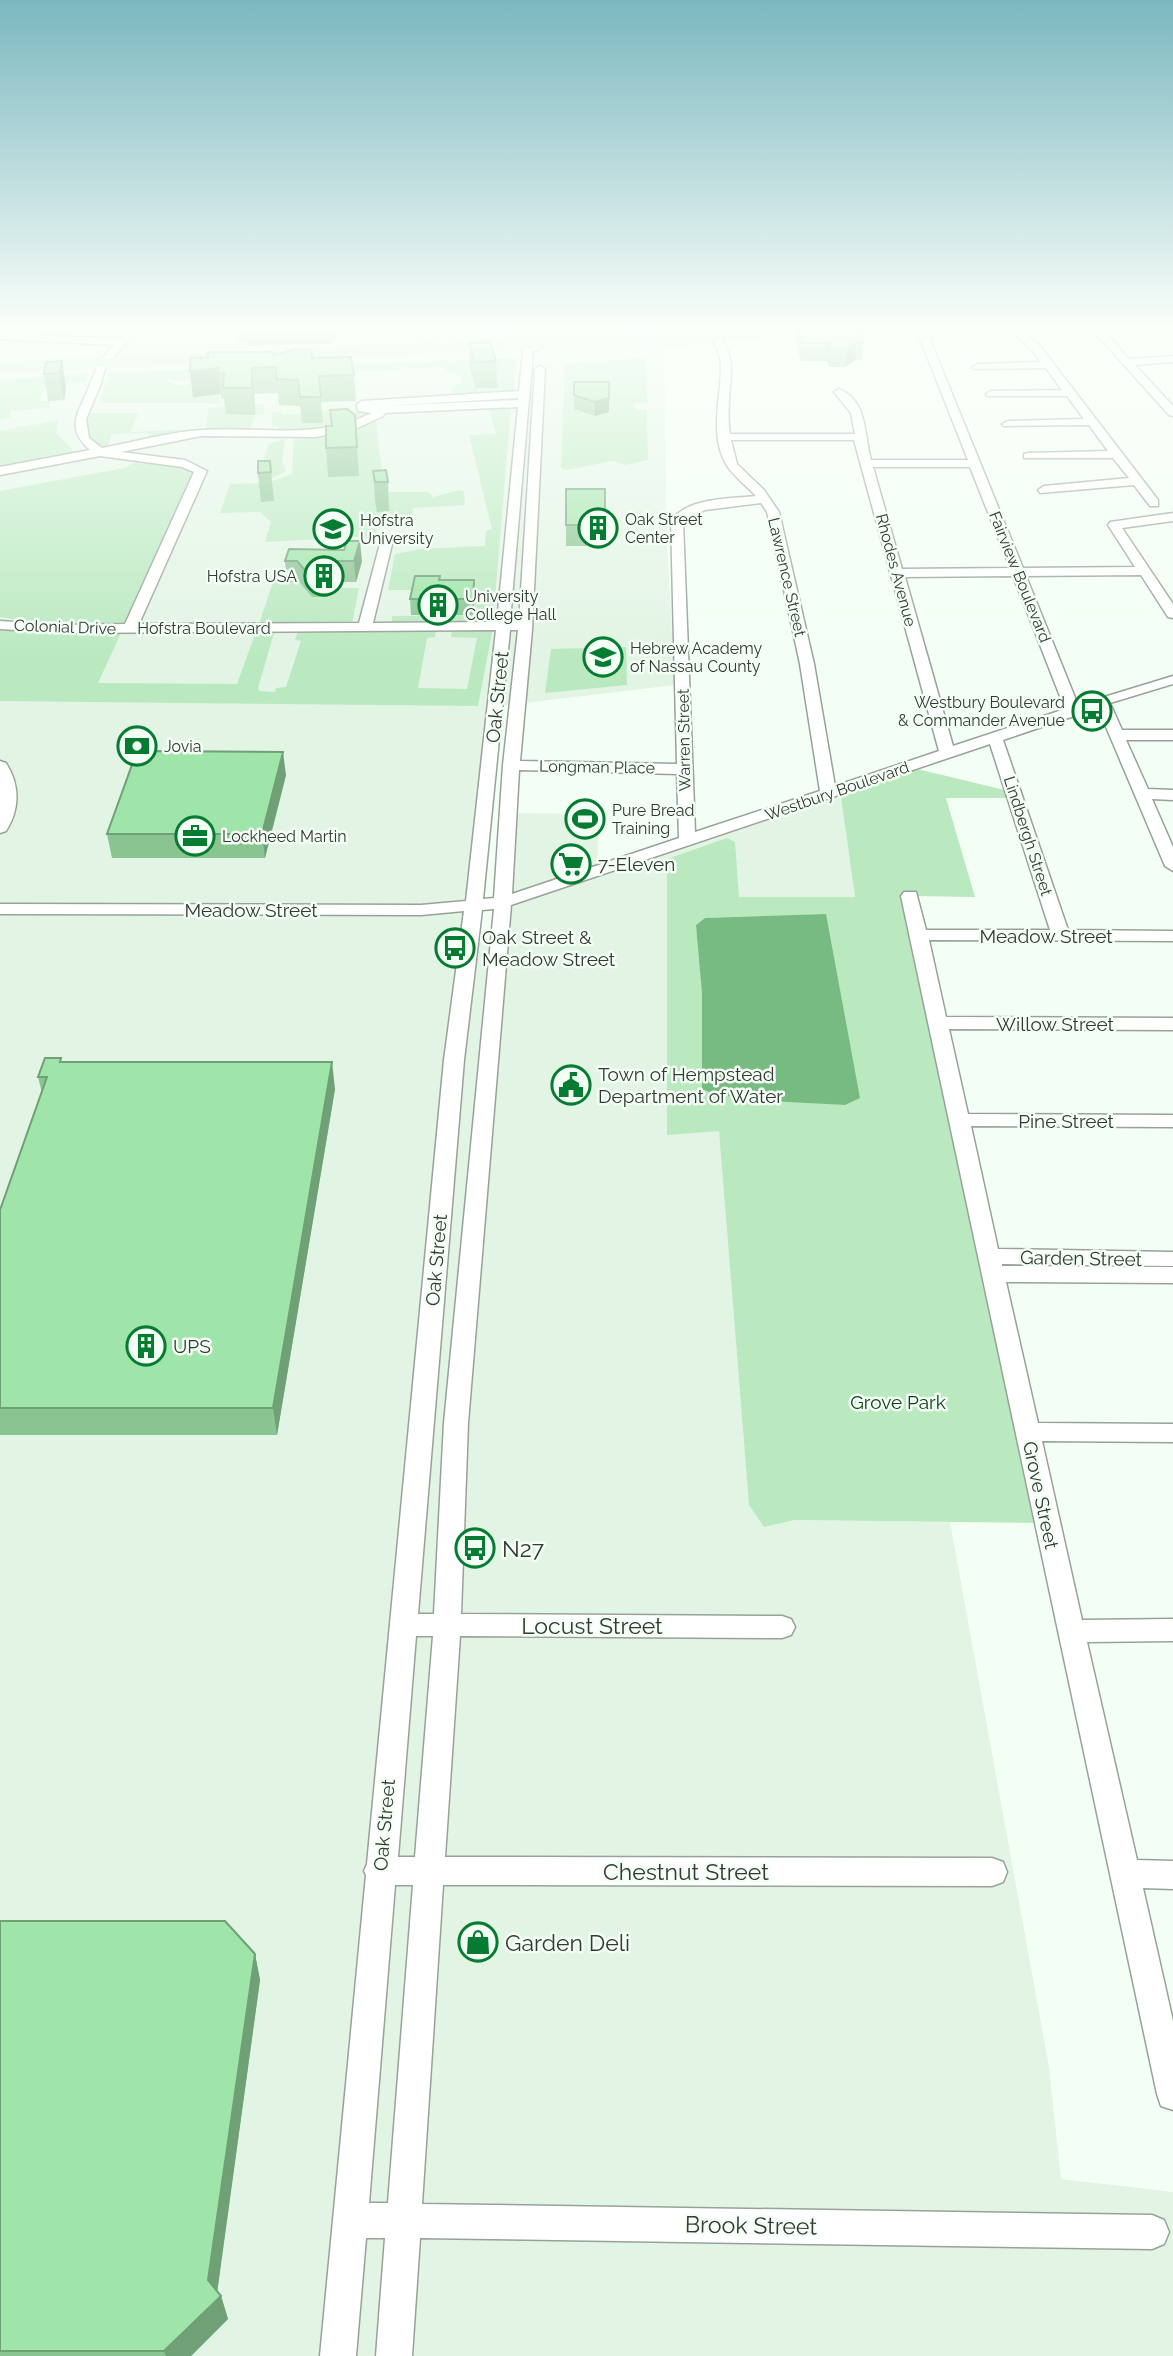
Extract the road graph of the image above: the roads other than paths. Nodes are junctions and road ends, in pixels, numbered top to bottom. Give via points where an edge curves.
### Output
1 (83, 435) edge
2 (191, 435) edge
3 (520, 435) edge
4 (534, 435) edge
5 (963, 435) edge
6 (1102, 435) edge
7 (726, 437) joint
8 (861, 437) joint
9 (99, 452) junction
10 (1116, 454) junction
11 (1028, 456) dead end
12 (866, 463) junction
13 (975, 464) junction
14 (0, 471) edge
15 (1136, 481) junction
16 (1044, 490) dead end
17 (764, 499) junction
18 (515, 502) junction
19 (532, 502) junction
20 (1154, 503) dead end
21 (1173, 517) edge
22 (387, 540) dead end
23 (1143, 571) junction
24 (1018, 572) junction
25 (897, 573) junction
26 (1173, 588) edge
27 (1157, 594) junction
28 (1173, 614) edge
29 (0, 625) edge
30 (504, 626) junction
31 (525, 626) junction
32 (365, 627) junction
33 (130, 629) junction
34 (1173, 680) edge
35 (1102, 701) junction
36 (1073, 711) junction
37 (1116, 735) junction
38 (1173, 735) edge
39 (996, 737) junction
40 (947, 754) junction
41 (511, 765) junction
42 (0, 766) edge
43 (683, 769) junction
44 (828, 793) junction
45 (1142, 794) junction
46 (1173, 794) edge
47 (0, 828) edge
48 (687, 841) junction
49 (1173, 866) edge
50 (503, 878) junction
51 (545, 889) junction
52 (909, 896) dead end
53 (488, 904) junction
54 (0, 909) edge
55 (919, 935) junction
56 (1060, 936) junction
57 (1173, 936) edge
58 (938, 1023) junction
59 (1173, 1024) edge
60 (488, 1060) junction
61 (453, 1061) junction
62 (959, 1120) junction
63 (1173, 1121) edge
64 (471, 1245) junction
65 (437, 1246) junction
66 (1173, 1259) edge
67 (991, 1265) junction
68 (1173, 1275) edge
69 (1028, 1432) junction
70 (1173, 1433) edge
71 (447, 1623) junction
72 (401, 1625) junction
73 (782, 1627) dead end
74 (1173, 1630) edge
75 (1071, 1631) junction
76 (428, 1870) junction
77 (379, 1871) junction
78 (992, 1872) dead end
79 (1124, 1874) junction
80 (1173, 1875) edge
81 (1173, 2094) edge
82 (349, 2220) junction
83 (402, 2220) junction
84 (1152, 2232) dead end
85 (338, 2356) edge
86 (394, 2356) edge

1 - 9 street
2 - 9 street
3 - 18 street, Oak Street
4 - 19 street, Oak Street
5 - 13 street, Fairview Boulevard
6 - 10 street
7 - 8 street
7 - 17 street, Lawrence Street via 732,465
8 - 12 street, Rhodes Avenue
9 - 14 street
9 - 33 street, Hofstra Boulevard via 185,464 201,471
10 - 11 street
10 - 15 street
12 - 13 street
12 - 25 street, Rhodes Avenue
13 - 24 street, Fairview Boulevard
15 - 16 street
15 - 20 street
17 - 43 street, Warren Street via 693,508 677,520
17 - 44 street, Lawrence Street via 773,512 801,638
18 - 19 street
18 - 30 street, Oak Street
19 - 31 street, Oak Street
21 - 23 street via 1114,525
22 - 32 street
23 - 24 street
23 - 27 street
24 - 25 street
24 - 36 street, Fairview Boulevard
25 - 40 street, Rhodes Avenue
26 - 27 street
27 - 28 street
29 - 33 street, Colonial Drive
30 - 31 street, Hofstra Boulevard
30 - 32 street, Hofstra Boulevard
30 - 53 street, Oak Street
31 - 41 street, Oak Street
32 - 33 street, Hofstra Boulevard
34 - 35 street, Westbury Boulevard
35 - 36 street, Westbury Boulevard
35 - 37 street
36 - 39 street, Westbury Boulevard
37 - 38 street
37 - 45 street
39 - 40 street, Westbury Boulevard
39 - 56 street, Lindbergh Street
40 - 44 street, Westbury Boulevard
41 - 43 street, Longman Place
41 - 50 street, Oak Street
42 - 47 street via 10,792
43 - 48 street, Warren Street
44 - 48 street, Westbury Boulevard
45 - 46 street
45 - 49 street
48 - 51 street, Westbury Boulevard
50 - 51 street via 514,886
50 - 53 street, Oak Street
51 - 53 street, Westbury Boulevard
52 - 55 street, Grove Street
53 - 54 street, Meadow Street via 421,910
53 - 60 street, Oak Street
53 - 61 street, Oak Street
55 - 56 street, Meadow Street
55 - 58 street, Grove Street
56 - 57 street, Meadow Street
58 - 59 street, Willow Street
58 - 62 street, Grove Street
60 - 61 street
60 - 64 street, Oak Street
61 - 65 street, Oak Street
62 - 63 street, Pine Street
62 - 67 street, Grove Street
64 - 65 street
64 - 71 street, Oak Street via 456,1423
65 - 72 street, Oak Street
66 - 67 street, Garden Street
67 - 68 street, Garden Street
67 - 69 street, Grove Street
69 - 70 street
69 - 75 street, Grove Street
71 - 72 street, Locust Street
71 - 73 street, Locust Street
71 - 76 street, Oak Street
72 - 77 street, Oak Street
74 - 75 street
75 - 79 street, Grove Street
76 - 77 street, Chestnut Street
76 - 78 street, Chestnut Street
76 - 83 street, Oak Street
77 - 82 street, Oak Street
79 - 80 street
79 - 81 street, Grove Street
82 - 83 street, Brook Street
82 - 85 street, Oak Street
83 - 84 street, Brook Street
83 - 86 street, Oak Street

